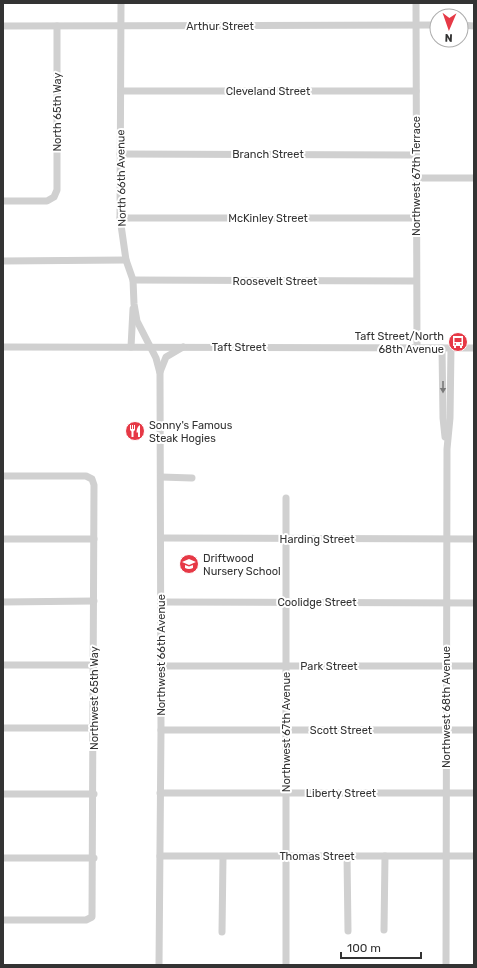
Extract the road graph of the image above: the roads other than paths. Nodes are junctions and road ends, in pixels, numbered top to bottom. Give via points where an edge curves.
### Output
1 (121, 3) edge
2 (416, 3) edge
3 (416, 25) junction
4 (429, 25) edge
5 (3, 26) edge
6 (57, 26) junction
7 (121, 26) junction
8 (121, 91) junction
9 (416, 91) junction
10 (120, 154) junction
11 (416, 155) junction
12 (416, 178) junction
13 (474, 178) edge
14 (3, 201) edge
15 (120, 218) junction
16 (416, 218) junction
17 (126, 260) junction
18 (3, 261) edge
19 (133, 280) junction
20 (416, 281) junction
21 (134, 304) junction
22 (3, 347) edge
23 (131, 347) junction
24 (151, 347) junction
25 (183, 347) junction
26 (417, 348) junction
27 (442, 348) junction
28 (451, 348) junction
29 (474, 348) edge
30 (160, 373) junction
31 (447, 449) junction
32 (3, 476) edge
33 (161, 477) junction
34 (192, 478) dead end
35 (286, 498) dead end
36 (161, 538) junction
37 (3, 539) edge
38 (94, 539) junction
39 (286, 539) junction
40 (446, 539) junction
41 (474, 539) edge
42 (94, 601) junction
43 (3, 602) edge
44 (161, 602) junction
45 (286, 602) junction
46 (446, 603) junction
47 (474, 603) edge
48 (94, 664) junction
49 (3, 665) edge
50 (286, 665) junction
51 (160, 666) junction
52 (446, 666) junction
53 (474, 666) edge
54 (3, 728) edge
55 (94, 728) junction
56 (161, 730) junction
57 (286, 730) junction
58 (447, 730) junction
59 (474, 730) edge
60 (160, 793) junction
61 (287, 793) junction
62 (447, 793) junction
63 (474, 793) edge
64 (3, 794) edge
65 (94, 794) junction
66 (160, 856) junction
67 (286, 856) junction
68 (347, 856) junction
69 (385, 856) junction
70 (446, 856) junction
71 (474, 856) edge
72 (223, 857) junction
73 (3, 858) edge
74 (94, 858) junction
75 (3, 920) edge
76 (384, 930) dead end
77 (348, 931) dead end
78 (222, 932) dead end
79 (159, 965) edge
80 (286, 965) edge
81 (446, 965) edge

1 - 7 street, North 66th Avenue
2 - 3 street, Northwest 67th Terrace
3 - 4 street, Arthur Street
3 - 7 street, Arthur Street
3 - 9 street, Northwest 67th Terrace
5 - 6 street, Arthur Street
6 - 7 street, Arthur Street
6 - 14 street, North 65th Way via 57,190 54,197 46,201
7 - 8 street, North 66th Avenue
8 - 9 street, Cleveland Street
8 - 10 street, North 66th Avenue
9 - 11 street, Northwest 67th Terrace
10 - 11 street, Branch Street
10 - 15 street, North 66th Avenue
11 - 12 street, Northwest 67th Terrace
12 - 13 street
12 - 16 street, Northwest 67th Terrace
15 - 16 street, McKinley Street
15 - 17 street, North 66th Avenue
16 - 20 street, Northwest 67th Terrace
17 - 18 street
17 - 19 street, North 66th Avenue
19 - 20 street, Roosevelt Street
19 - 21 street, North 66th Avenue
20 - 26 street, Northwest 67th Terrace
21 - 23 street
21 - 24 street, North 66th Avenue via 137,320
22 - 23 street, Taft Street
23 - 24 street, Taft Street
24 - 25 street, Taft Street
24 - 30 street, Northwest 66th Avenue
25 - 26 street, Taft Street
25 - 30 street via 166,357
26 - 27 street, Taft Street
27 - 28 street, Taft Street
27 -> 31 street, Northwest 68th Avenue via 443,418
28 - 29 street, Taft Street
28 - 31 street, Northwest 68th Avenue
30 - 33 street, Northwest 66th Avenue
31 - 40 street, Northwest 68th Avenue
32 - 38 street, Northwest 65th Way via 86,476 92,479
33 - 34 street
33 - 36 street, Northwest 66th Avenue
35 - 39 street, Northwest 67th Avenue
36 - 39 street, Harding Street
36 - 44 street, Northwest 66th Avenue
37 - 38 street
38 - 42 street, Northwest 65th Way
39 - 40 street, Harding Street
39 - 45 street, Northwest 67th Avenue
40 - 41 street, Harding Street
40 - 46 street, Northwest 68th Avenue
42 - 43 street
42 - 48 street, Northwest 65th Way
44 - 45 street, Coolidge Street
44 - 51 street, Northwest 66th Avenue
45 - 46 street, Coolidge Street
45 - 50 street, Northwest 67th Avenue
46 - 47 street, Coolidge Street
46 - 52 street, Northwest 68th Avenue
48 - 49 street
48 - 55 street, Northwest 65th Way
50 - 51 street, Park Street
50 - 52 street, Park Street
50 - 57 street, Northwest 67th Avenue
51 - 56 street, Northwest 66th Avenue
52 - 53 street, Park Street
52 - 58 street, Northwest 68th Avenue
54 - 55 street
55 - 65 street, Northwest 65th Way
56 - 57 street, Scott Street
56 - 60 street, Northwest 66th Avenue
57 - 58 street, Scott Street
57 - 61 street, Northwest 67th Avenue
58 - 59 street, Scott Street
58 - 62 street, Northwest 68th Avenue
60 - 61 street, Liberty Street
60 - 66 street, Northwest 66th Avenue
61 - 62 street, Liberty Street
61 - 67 street, Northwest 67th Avenue
62 - 63 street, Liberty Street
62 - 70 street, Northwest 68th Avenue
64 - 65 street
65 - 74 street, Northwest 65th Way
66 - 72 street, Thomas Street
66 - 79 street, Northwest 66th Avenue
67 - 68 street, Thomas Street
67 - 72 street, Thomas Street
67 - 80 street, Northwest 67th Avenue
68 - 69 street, Thomas Street
68 - 77 street
69 - 70 street, Thomas Street
69 - 76 street
70 - 71 street, Thomas Street
70 - 81 street, Northwest 68th Avenue
72 - 78 street
73 - 74 street
74 - 75 street, Northwest 65th Way via 92,917 86,920

